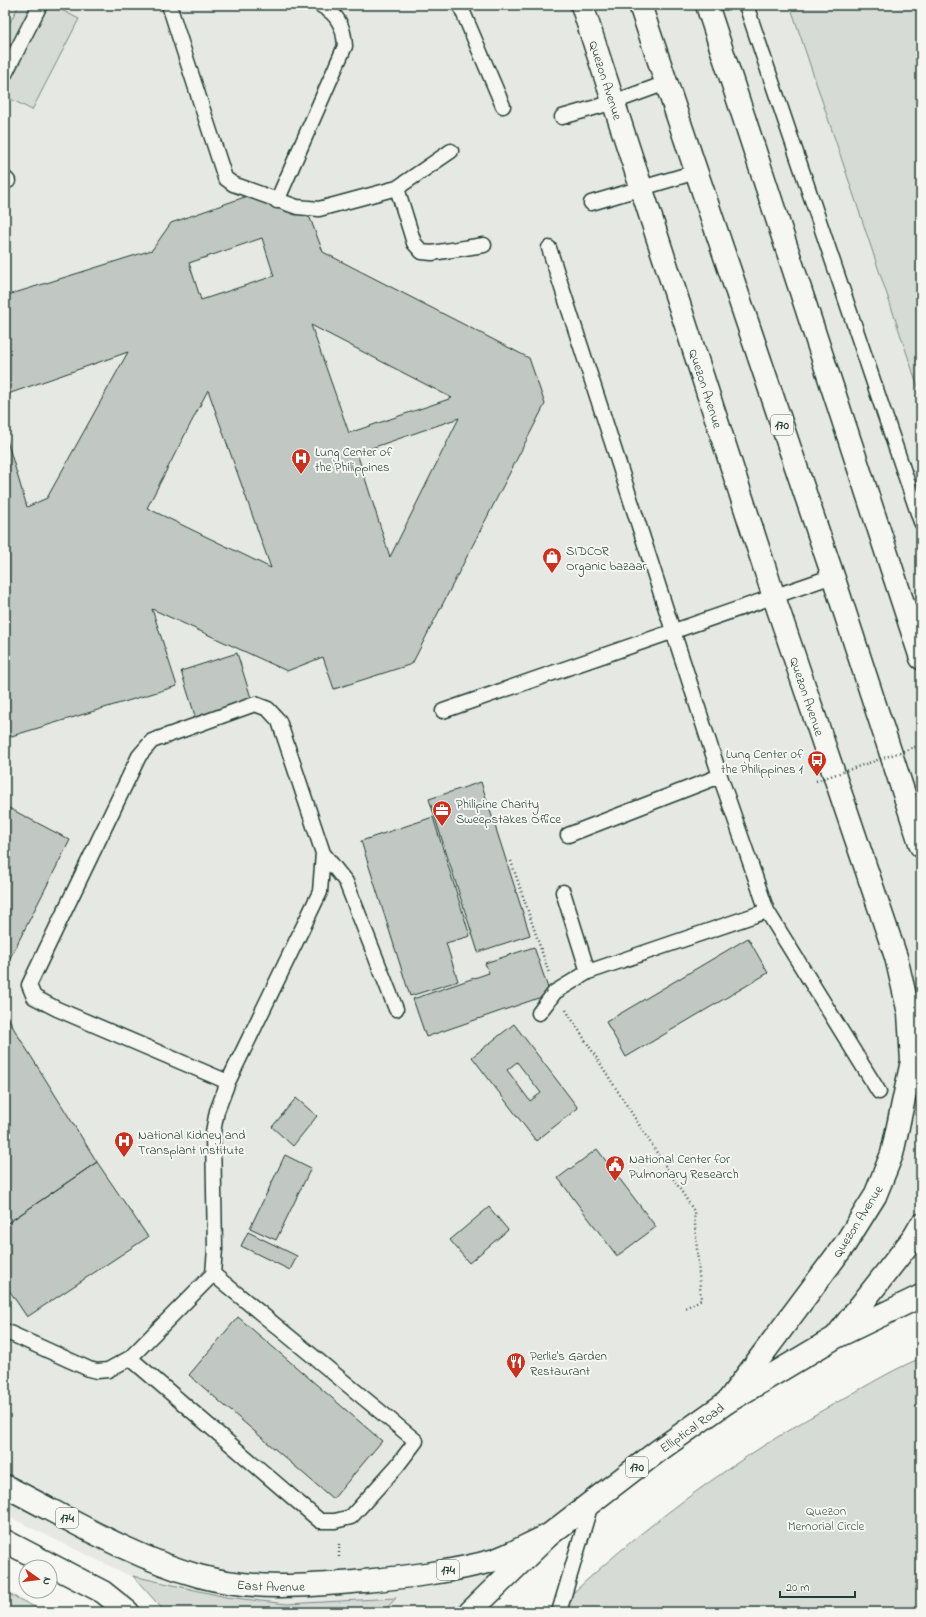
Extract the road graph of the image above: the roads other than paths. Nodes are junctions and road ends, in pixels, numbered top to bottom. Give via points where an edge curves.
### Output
1 (40, 5) edge
2 (169, 5) edge
3 (320, 5) edge
4 (460, 5) edge
5 (582, 5) edge
6 (640, 5) edge
7 (707, 5) edge
8 (746, 5) edge
9 (5, 74) edge
10 (666, 83) junction
11 (614, 102) junction
12 (503, 106) dead end
13 (562, 117) dead end
14 (451, 151) dead end
15 (696, 172) junction
16 (397, 188) junction
17 (642, 189) junction
18 (277, 201) junction
19 (591, 203) dead end
20 (484, 245) dead end
21 (549, 248) dead end
22 (921, 522) edge
23 (833, 576) junction
24 (774, 597) junction
25 (673, 631) junction
26 (921, 658) edge
27 (443, 711) dead end
28 (720, 776) junction
29 (568, 835) dead end
30 (921, 846) edge
31 (323, 853) junction
32 (563, 892) dead end
33 (767, 911) junction
34 (588, 972) junction
35 (396, 1009) dead end
36 (539, 1013) dead end
37 (228, 1082) junction
38 (879, 1092) dead end
39 (921, 1225) edge
40 (213, 1274) junction
41 (921, 1296) edge
42 (5, 1331) edge
43 (836, 1337) junction
44 (130, 1358) junction
45 (727, 1402) junction
46 (5, 1486) edge
47 (591, 1503) junction
48 (549, 1535) junction
49 (5, 1541) edge
50 (128, 1612) edge
51 (470, 1612) edge
52 (559, 1612) edge

1 - 9 lane
2 - 18 lane via 225,178 233,184
3 - 18 lane via 331,10 340,22 345,46
4 - 12 lane
5 - 11 main road, Quezon Avenue / 170
6 - 10 main road, 170
7 - 26 main road
8 - 22 lane
10 - 11 lane
10 - 15 main road, 170
11 - 13 lane
11 - 17 main road, Quezon Avenue / 170
14 - 16 lane
15 - 17 lane
15 - 23 main road, 170
16 - 18 lane via 319,209 297,208
16 - 20 lane via 414,243 422,252
17 - 19 lane
17 - 24 main road, Quezon Avenue / 170
21 - 25 lane
23 - 24 lane
23 - 30 main road, 170
24 - 25 lane
24 - 45 main road, Quezon Avenue / 170 via 896,957 909,1014 912,1061 892,1154 875,1196 845,1244
25 - 27 lane
25 - 28 lane
28 - 29 lane
28 - 33 lane
31 - 35 lane via 346,882
31 - 37 lane via 320,892
31 - 37 lane via 279,721 268,709 255,704 152,741 139,756 29,985 34,997 57,1010
32 - 34 lane
33 - 34 lane
33 - 38 lane
34 - 36 lane via 555,992
37 - 40 lane via 217,1111 213,1132
39 - 43 main road, 170
40 - 44 lane
40 - 44 lane via 416,1441 351,1517 320,1521
41 - 43 main road, Elliptical Road / 170
42 - 44 lane via 97,1371 108,1370
43 - 45 main road, Elliptical Road / 170
45 - 47 main road, Elliptical Road / 170
46 - 48 main road, East Avenue / 174 via 139,1554 199,1576 244,1585 311,1586 393,1579 446,1571 496,1560
47 - 48 main road, Elliptical Road / 170
47 - 52 lane
48 - 51 main road, Elliptical Road / 170
49 - 50 main road via 102,1592

